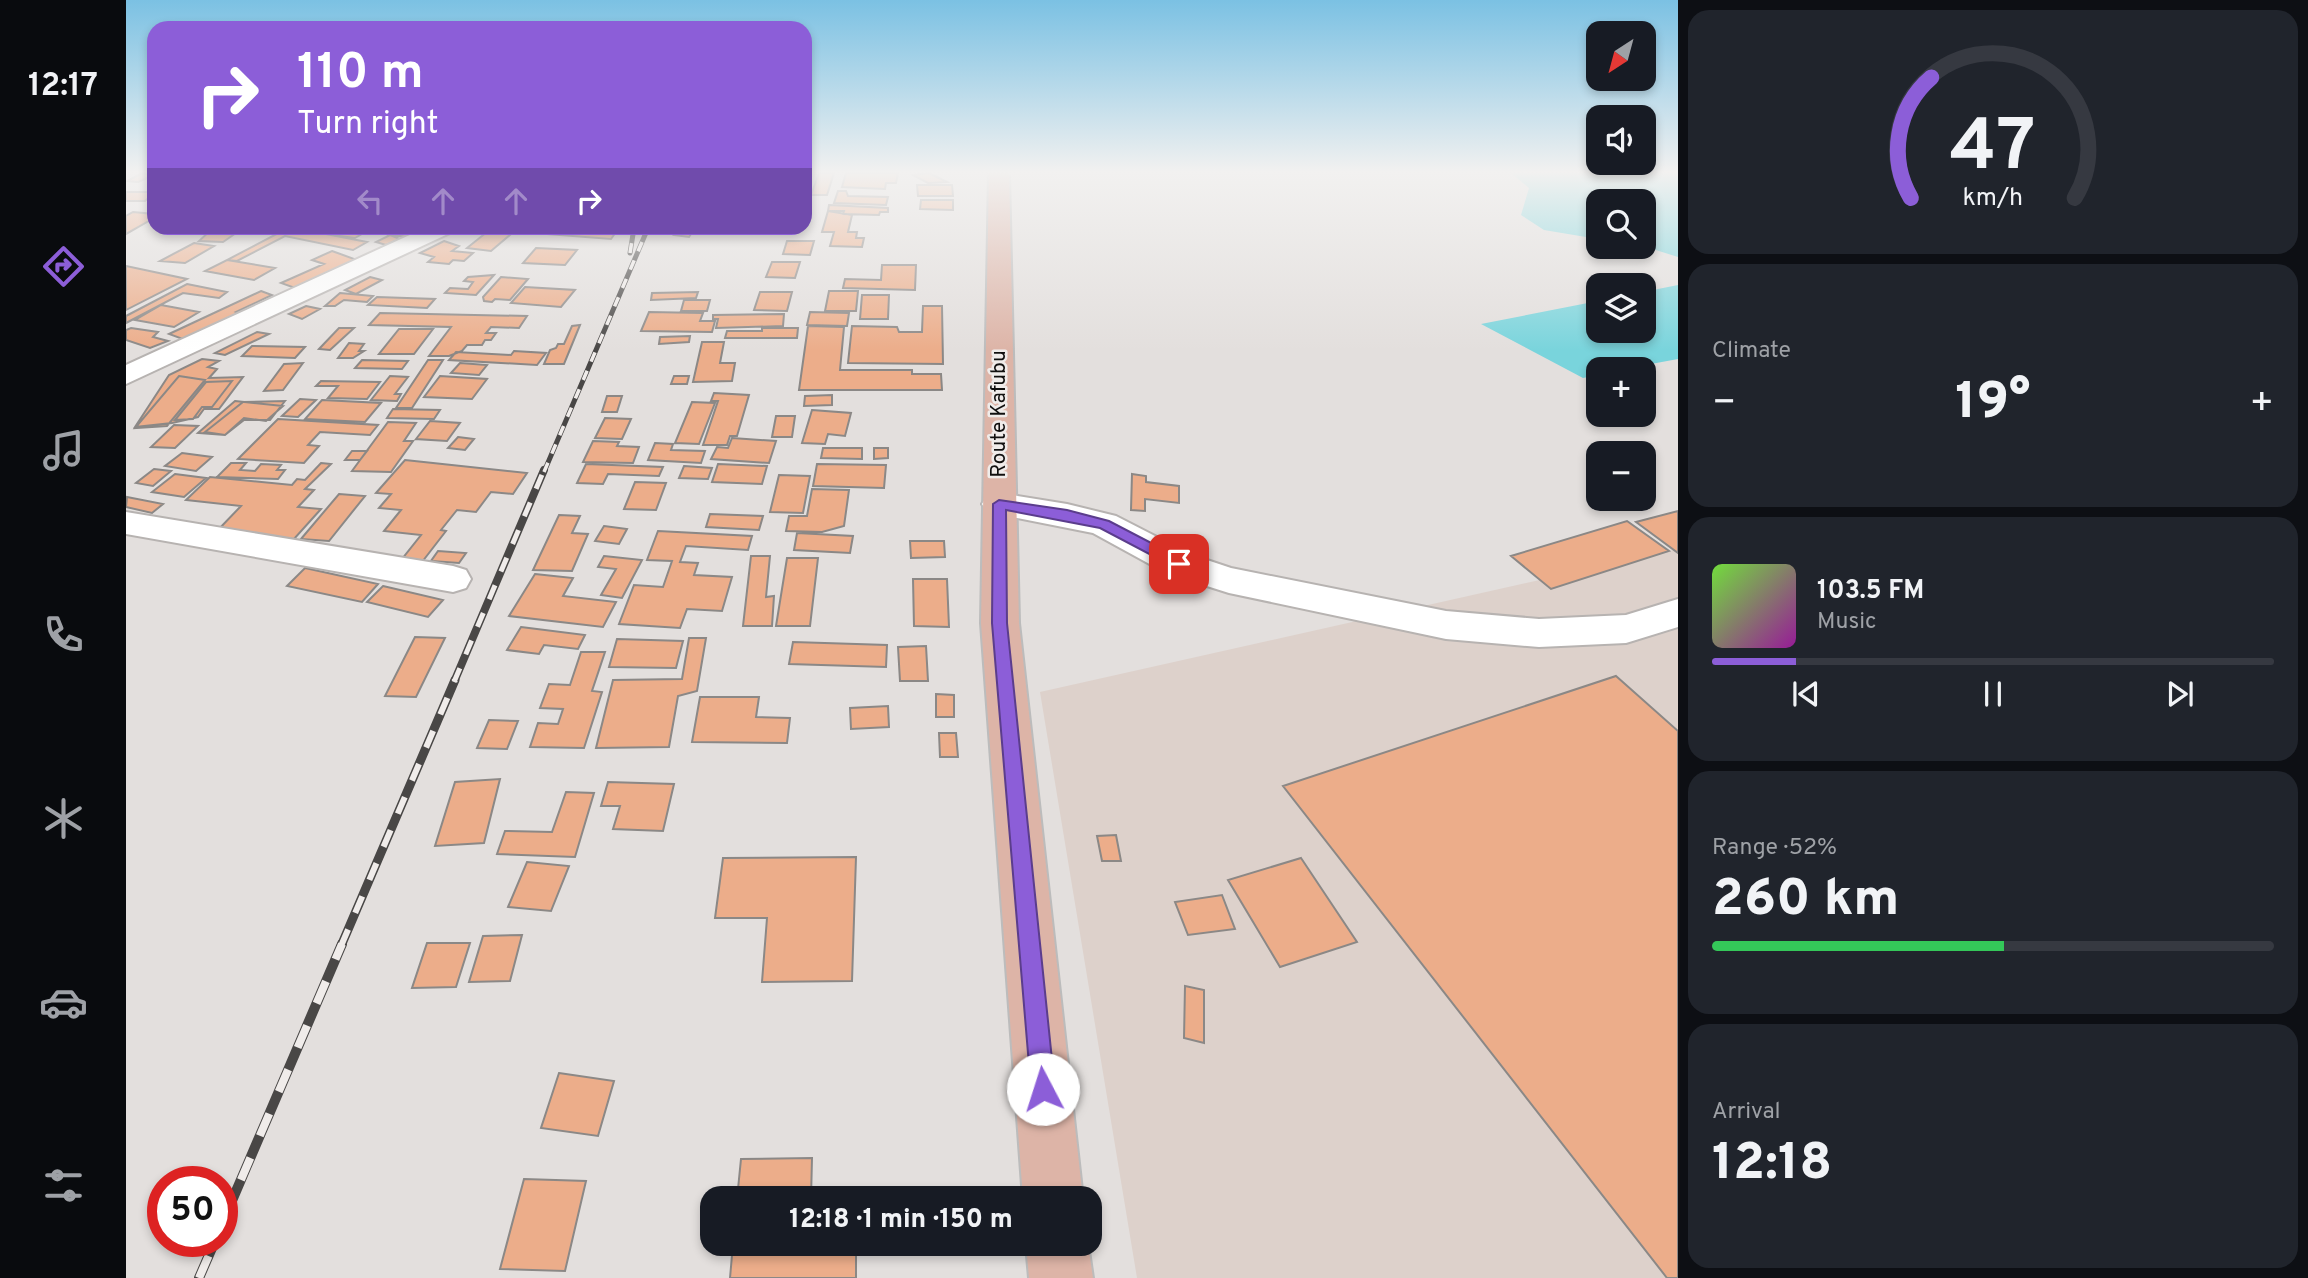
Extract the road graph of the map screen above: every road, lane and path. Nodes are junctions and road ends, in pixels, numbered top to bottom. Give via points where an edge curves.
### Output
1 (999, 233) edge
2 (427, 235) edge
3 (126, 376) edge
4 (999, 504) junction
5 (126, 523) edge
6 (453, 579) dead end
7 (1678, 613) edge
8 (1052, 1186) edge
9 (1058, 1256) edge
10 (1060, 1278) edge

1 - 4 main road, Route Kafubu
2 - 3 street
4 - 7 street via 1104,524 1179,564 1228,580 1446,625 1539,633 1626,629
4 - 8 main road, Route Kafubu via 1000,623
5 - 6 street
9 - 10 main road

